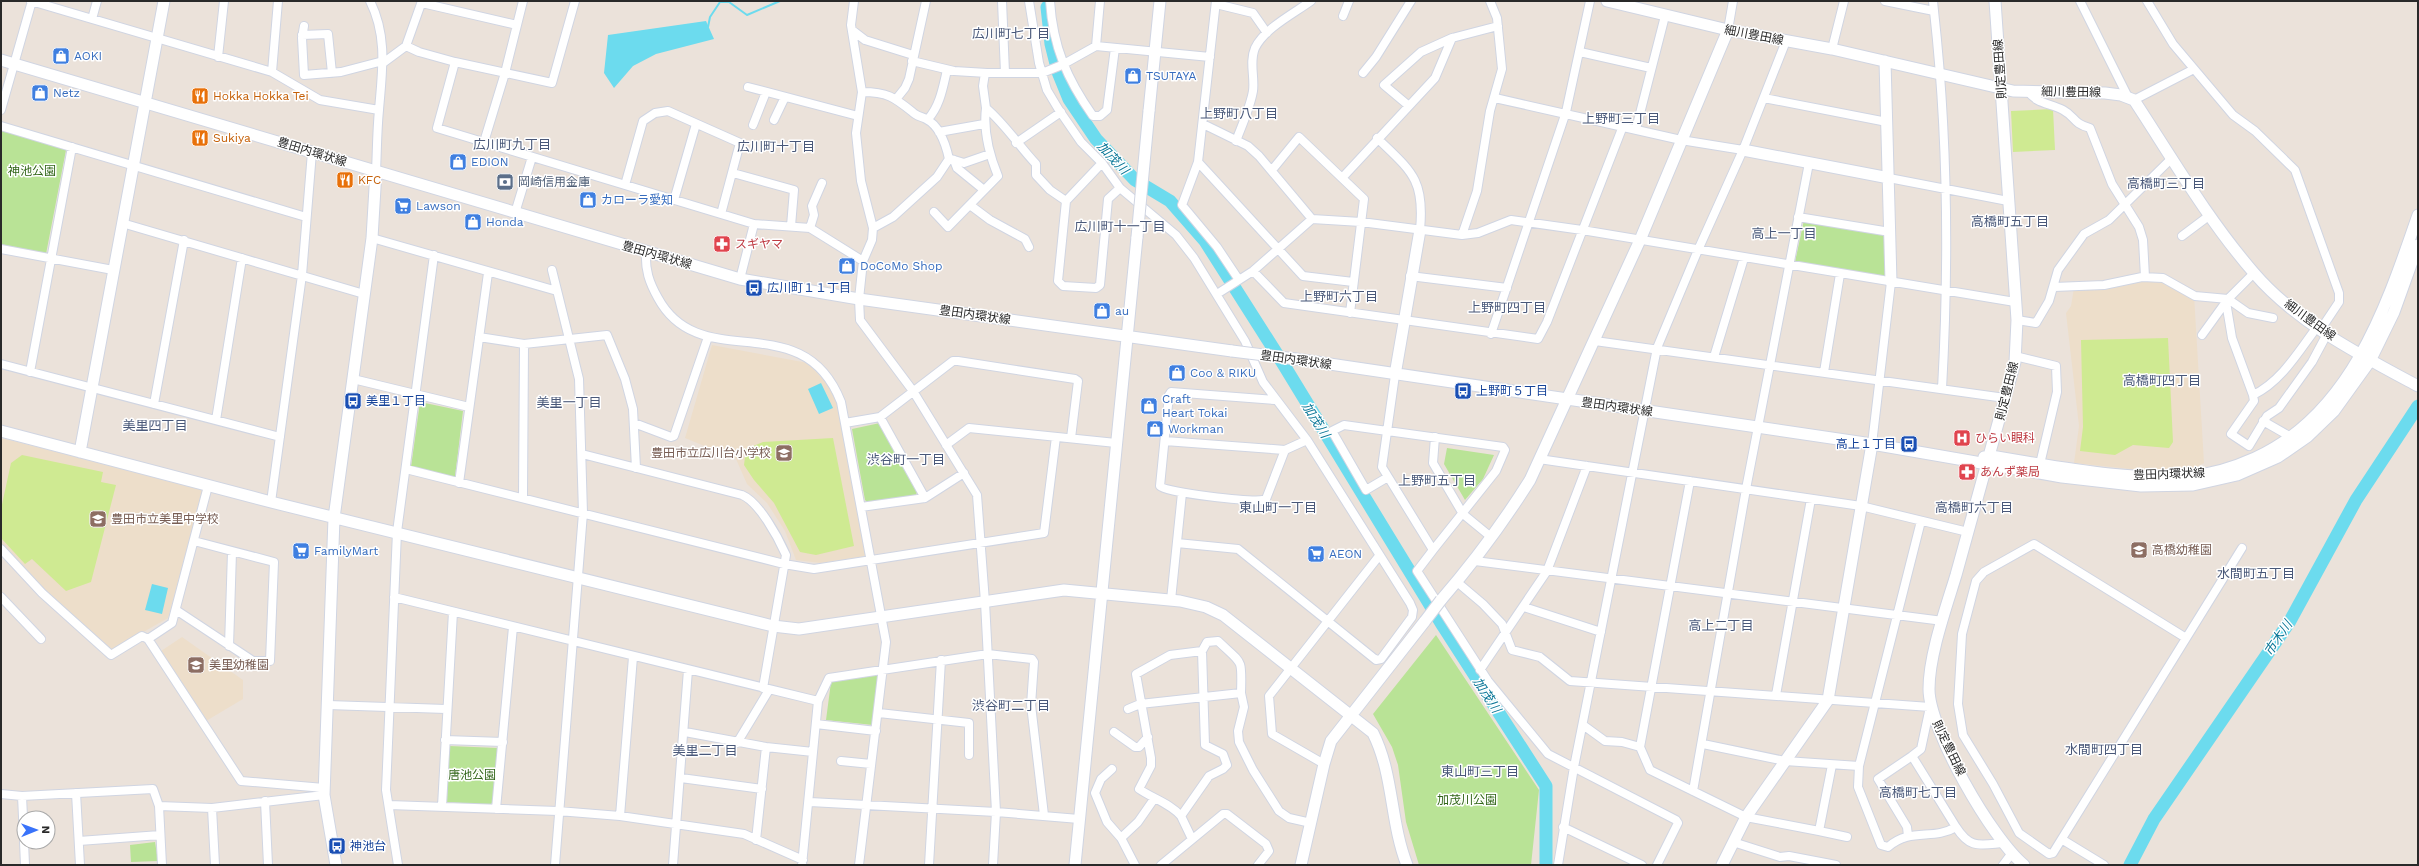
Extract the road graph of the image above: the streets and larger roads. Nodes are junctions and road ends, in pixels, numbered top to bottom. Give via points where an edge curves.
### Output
1 (32, 1) edge
2 (97, 1) edge
3 (164, 1) edge
4 (224, 1) edge
5 (278, 1) edge
6 (523, 1) edge
7 (575, 1) edge
8 (854, 1) edge
9 (926, 1) edge
10 (1002, 1) edge
11 (1029, 1) edge
12 (1050, 1) edge
13 (1100, 1) edge
14 (1160, 1) edge
15 (1311, 1) edge
16 (1348, 1) edge
17 (1411, 1) edge
18 (1490, 1) edge
19 (1590, 1) edge
20 (1607, 1) edge
21 (1732, 1) edge
22 (1844, 1) edge
23 (1886, 1) edge
24 (1933, 1) edge
25 (1995, 1) edge
26 (2080, 1) edge
27 (2147, 1) edge
28 (372, 2) edge
29 (422, 2) edge
30 (1216, 3) edge
31 (1635, 4) edge
32 (1934, 11) junction
33 (1343, 16) dead end
34 (1665, 16) junction
35 (92, 19) junction
36 (516, 25) junction
37 (304, 26) dead end
38 (1498, 26) junction
39 (852, 30) junction
40 (1728, 30) junction
41 (1267, 33) junction
42 (302, 35) junction
43 (1452, 38) junction
44 (157, 39) junction
45 (1786, 41) junction
46 (406, 46) junction
47 (1096, 46) junction
48 (1115, 48) junction
49 (1832, 49) junction
50 (1155, 52) junction
51 (1580, 52) junction
52 (218, 57) junction
53 (1210, 57) junction
54 (912, 58) junction
55 (1, 60) edge
56 (1885, 61) junction
57 (383, 62) junction
58 (455, 62) junction
59 (16, 64) junction
60 (1062, 65) junction
61 (1651, 68) junction
62 (2194, 69) junction
63 (946, 70) junction
64 (272, 72) junction
65 (332, 72) junction
66 (505, 73) junction
67 (987, 73) junction
68 (1005, 73) junction
69 (1042, 73) junction
70 (1363, 73) dead end
71 (1941, 74) junction
72 (748, 87) dead end
73 (2002, 88) junction
74 (2028, 91) junction
75 (766, 92) junction
76 (862, 92) junction
77 (785, 97) junction
78 (897, 98) junction
79 (1495, 98) junction
80 (1764, 98) junction
81 (2131, 99) junction
82 (144, 102) junction
83 (1409, 106) junction
84 (986, 108) junction
85 (1, 110) edge
86 (379, 110) junction
87 (1061, 112) junction
88 (1566, 112) junction
89 (858, 116) junction
90 (774, 120) dead end
91 (928, 120) junction
92 (1887, 122) junction
93 (696, 124) junction
94 (984, 124) junction
95 (1203, 124) junction
96 (753, 125) dead end
97 (1, 126) edge
98 (1623, 126) junction
99 (1636, 129) junction
100 (939, 132) junction
101 (1377, 138) junction
102 (1236, 140) junction
103 (1681, 140) junction
104 (484, 142) junction
105 (1016, 143) junction
106 (72, 147) junction
107 (1743, 150) junction
108 (312, 152) junction
109 (990, 154) junction
110 (532, 157) junction
111 (952, 160) junction
112 (2171, 160) junction
113 (1198, 162) junction
114 (1102, 163) junction
115 (1809, 163) junction
116 (133, 166) junction
117 (1272, 170) junction
118 (376, 171) junction
119 (733, 173) junction
120 (1342, 178) junction
121 (1889, 178) junction
122 (822, 183) dead end
123 (625, 185) junction
124 (1120, 188) junction
125 (1945, 188) junction
126 (984, 190) junction
127 (674, 200) junction
128 (1066, 201) junction
129 (2008, 201) junction
130 (970, 205) junction
131 (2126, 205) junction
132 (934, 212) dead end
133 (515, 213) junction
134 (721, 214) junction
135 (2210, 215) junction
136 (2418, 215) edge
137 (306, 217) junction
138 (1798, 217) junction
139 (1312, 219) junction
140 (1361, 222) junction
141 (1529, 222) junction
142 (122, 223) junction
143 (754, 224) junction
144 (791, 226) junction
145 (810, 228) junction
146 (873, 228) junction
147 (1420, 230) junction
148 (1582, 230) junction
149 (1890, 232) junction
150 (1462, 235) junction
151 (2182, 236) dead end
152 (372, 238) junction
153 (184, 240) junction
154 (1640, 240) junction
155 (2418, 245) edge
156 (1029, 247) dead end
157 (1, 249) edge
158 (1278, 250) junction
159 (1698, 250) junction
160 (646, 252) junction
161 (434, 255) junction
162 (50, 258) junction
163 (242, 258) junction
164 (1744, 258) junction
165 (863, 261) junction
166 (1788, 266) junction
167 (113, 270) junction
168 (552, 270) dead end
169 (1253, 271) junction
170 (488, 273) junction
171 (2254, 273) junction
172 (1840, 274) junction
173 (302, 275) junction
174 (1410, 276) junction
175 (2145, 277) junction
176 (740, 279) junction
177 (1239, 280) junction
178 (1353, 282) junction
179 (1890, 282) junction
180 (2054, 287) junction
181 (1506, 288) junction
182 (1948, 291) junction
183 (557, 292) junction
184 (364, 294) junction
185 (1217, 294) junction
186 (859, 299) junction
187 (2227, 301) junction
188 (2015, 302) junction
189 (1350, 313) junction
190 (2273, 318) dead end
191 (2017, 320) junction
192 (1404, 321) junction
193 (2322, 330) junction
194 (1491, 334) junction
195 (2202, 334) dead end
196 (479, 337) junction
197 (708, 337) junction
198 (1126, 337) junction
199 (569, 339) junction
200 (1595, 340) junction
201 (524, 344) junction
202 (1657, 348) junction
203 (2015, 356) junction
204 (1714, 358) junction
205 (2365, 358) junction
206 (1, 364) edge
207 (1770, 364) junction
208 (30, 372) junction
209 (1824, 372) junction
210 (1395, 375) junction
211 (353, 379) junction
212 (1879, 380) junction
213 (2418, 386) edge
214 (92, 389) junction
215 (1942, 389) junction
216 (913, 391) junction
217 (415, 393) junction
218 (2253, 395) junction
219 (2005, 398) junction
220 (1275, 400) junction
221 (1567, 400) junction
222 (154, 404) junction
223 (469, 407) junction
224 (1644, 411) junction
225 (880, 417) junction
226 (216, 420) junction
227 (2264, 421) junction
228 (634, 423) junction
229 (845, 423) junction
230 (1759, 427) junction
231 (1387, 430) junction
232 (1, 431) edge
233 (280, 437) junction
234 (1056, 437) junction
235 (2291, 437) junction
236 (1071, 438) junction
237 (1435, 438) junction
238 (1307, 440) junction
239 (1165, 441) junction
240 (1116, 442) junction
241 (1872, 444) junction
242 (946, 445) junction
243 (1285, 450) junction
244 (80, 452) junction
245 (582, 454) junction
246 (1539, 459) junction
247 (1989, 460) junction
248 (2040, 464) junction
249 (1587, 466) junction
250 (636, 468) junction
251 (406, 469) junction
252 (1632, 472) junction
253 (964, 473) junction
254 (1388, 477) junction
255 (1690, 481) junction
256 (459, 483) junction
257 (208, 486) junction
258 (1746, 489) junction
259 (1182, 493) junction
260 (523, 497) junction
261 (925, 498) junction
262 (1811, 499) junction
263 (271, 502) junction
264 (1861, 506) junction
265 (861, 507) junction
266 (583, 513) junction
267 (1463, 514) junction
268 (334, 518) junction
269 (1921, 520) junction
270 (397, 532) junction
271 (1968, 532) junction
272 (1491, 537) junction
273 (194, 541) junction
274 (1177, 543) junction
275 (980, 544) junction
276 (2242, 548) dead end
277 (1, 549) edge
278 (1433, 550) junction
279 (232, 552) junction
280 (1379, 556) junction
281 (870, 560) junction
282 (1474, 561) junction
283 (784, 564) junction
284 (1547, 571) junction
285 (579, 577) junction
286 (1612, 579) junction
287 (1457, 582) junction
288 (1670, 588) junction
289 (1101, 593) junction
290 (1728, 594) junction
291 (1, 597) edge
292 (394, 597) junction
293 (1171, 600) junction
294 (985, 602) junction
295 (1792, 602) junction
296 (1524, 607) junction
297 (1844, 608) junction
298 (176, 610) junction
299 (453, 612) junction
300 (882, 616) junction
301 (1898, 616) junction
302 (1943, 621) junction
303 (1327, 622) junction
304 (773, 626) junction
305 (513, 627) junction
306 (1601, 632) junction
307 (1506, 633) junction
308 (2186, 638) junction
309 (41, 639) dead end
310 (148, 639) junction
311 (574, 641) junction
312 (229, 646) junction
313 (1202, 651) junction
314 (988, 654) junction
315 (633, 657) junction
316 (942, 660) junction
317 (1291, 667) junction
318 (883, 669) junction
319 (688, 670) junction
320 (1480, 670) junction
321 (1591, 682) junction
322 (1650, 687) junction
323 (766, 689) junction
324 (1712, 691) junction
325 (1241, 693) junction
326 (1776, 695) junction
327 (1204, 697) junction
328 (1828, 700) junction
329 (818, 701) junction
330 (1874, 703) junction
331 (1140, 704) junction
332 (328, 705) junction
333 (389, 707) junction
334 (1930, 707) junction
335 (446, 709) junction
336 (1128, 709) dead end
337 (879, 713) junction
338 (1350, 715) junction
339 (938, 720) junction
340 (816, 724) junction
341 (1583, 725) junction
342 (876, 731) junction
343 (685, 732) junction
344 (1114, 732) dead end
345 (1148, 737) junction
346 (445, 740) junction
347 (503, 742) junction
348 (737, 743) junction
349 (1703, 744) junction
350 (766, 747) junction
351 (1640, 747) junction
352 (813, 752) junction
353 (969, 755) dead end
354 (1912, 756) junction
355 (840, 761) dead end
356 (1785, 761) junction
357 (871, 764) junction
358 (1324, 764) junction
359 (1832, 765) junction
360 (1859, 766) junction
361 (1574, 768) junction
362 (1112, 769) dead end
363 (681, 778) junction
364 (762, 789) junction
365 (1693, 791) junction
366 (76, 792) junction
367 (324, 792) junction
368 (1, 794) edge
369 (22, 796) junction
370 (1154, 799) junction
371 (265, 801) junction
372 (810, 802) junction
373 (389, 805) junction
374 (866, 805) junction
375 (159, 806) junction
376 (442, 806) junction
377 (212, 808) junction
378 (932, 808) junction
379 (496, 809) junction
380 (23, 810) edge
381 (558, 811) junction
382 (996, 812) junction
383 (1044, 815) junction
384 (620, 816) junction
385 (1181, 816) junction
386 (1746, 817) junction
387 (1079, 819) junction
388 (1311, 823) junction
389 (677, 824) junction
390 (1564, 827) junction
391 (1956, 827) junction
392 (1819, 831) junction
393 (160, 835) junction
394 (1908, 836) junction
395 (1847, 837) dead end
396 (1122, 838) junction
397 (1192, 839) junction
398 (756, 840) junction
399 (2062, 840) junction
400 (79, 841) junction
401 (1733, 842) junction
402 (2003, 843) junction
403 (24, 850) edge
404 (2012, 854) junction
405 (802, 863) edge
406 (25, 865) edge
407 (80, 865) edge
408 (162, 865) edge
409 (215, 865) edge
410 (268, 865) edge
411 (336, 865) edge
412 (398, 865) edge
413 (555, 865) edge
414 (673, 865) edge
415 (859, 865) edge
416 (929, 865) edge
417 (993, 865) edge
418 (1075, 865) edge
419 (1135, 865) edge
420 (1162, 865) edge
421 (1258, 865) edge
422 (1301, 865) edge
423 (1407, 865) edge
424 (1558, 865) edge
425 (1642, 865) edge
426 (1657, 865) edge
427 (1722, 865) edge
428 (1836, 865) edge
429 (2003, 865) edge
430 (2024, 865) edge
431 (2104, 865) edge

1 - 35 street
1 - 59 street
2 - 35 street
3 - 44 street
4 - 52 street
5 - 64 street
6 - 36 street
7 - 66 street via 554,82 549,84
8 - 39 street
9 - 54 street
10 - 68 street
11 - 69 street
12 - 60 street
13 - 47 street
14 - 50 street
15 - 41 street
16 - 33 street
17 - 70 street
18 - 38 street
19 - 51 street
20 - 31 street, 細川豊田線
21 - 40 street
22 - 49 street
23 - 32 street
24 - 32 street
25 - 73 street, 則定豊田線
26 - 81 street
27 - 62 street via 2166,35
28 - 57 street via 381,29
29 - 36 street
29 - 46 street
30 - 41 street via 1253,13
30 - 53 street
31 - 34 street, 細川豊田線
32 - 71 street
34 - 40 street, 細川豊田線
34 - 61 street
35 - 44 street
36 - 66 street
37 - 42 street
38 - 43 street
38 - 79 street via 1502,63
39 - 54 street via 866,40
39 - 76 street
40 - 45 street, 細川豊田線
40 - 103 street
41 - 102 street via 1255,49 1252,61 1254,81 1251,102
42 - 65 street via 328,34
42 - 65 street via 302,73 304,75
43 - 83 street via 1435,78
43 - 83 street via 1421,52 1384,85
44 - 52 street
44 - 82 street
45 - 49 street, 細川豊田線
45 - 80 street
46 - 57 street
46 - 58 street
47 - 48 street
47 - 60 street
48 - 50 street
48 - 60 street via 1108,110 1100,116 1093,116
49 - 56 street, 細川豊田線
50 - 53 street
50 - 198 street, bridge
51 - 61 street
51 - 88 street
52 - 64 street
53 - 95 street
54 - 63 street
54 - 78 street via 905,88
55 - 59 street, 豊田内環状線
56 - 71 street, 細川豊田線
56 - 92 street
57 - 65 street
57 - 86 street
58 - 66 street
58 - 104 street via 437,128
59 - 82 street, 豊田内環状線
59 - 85 street
60 - 69 street
61 - 99 street
62 - 81 street
62 - 193 street via 2233,115 2295,170 2339,293 2339,302
63 - 67 street
63 - 91 street via 943,88 934,112
64 - 86 street via 313,98
66 - 104 street
67 - 68 street
67 - 84 street via 983,86
68 - 69 street
69 - 87 street via 1048,90
71 - 73 street, 細川豊田線
71 - 125 street
72 - 75 street
73 - 74 street, 細川豊田線
73 - 129 street, 則定豊田線
74 - 81 street, 細川豊田線 via 2105,93
74 - 131 street via 2033,99 2064,110 2079,125 2090,128 2112,184
75 - 77 street
75 - 96 street
76 - 78 street via 878,92
76 - 89 street
77 - 89 street
77 - 90 street
78 - 91 street via 917,116
79 - 88 street
79 - 150 street via 1490,111 1477,191
80 - 92 street
80 - 107 street
81 - 112 street, 細川豊田線
82 - 108 street, 豊田内環状線
82 - 116 street
83 - 101 street
84 - 94 street
84 - 105 street via 1000,120
86 - 118 street
87 - 105 street
87 - 114 street via 1081,142
88 - 98 street
88 - 141 street
89 - 146 street via 856,133 861,181
91 - 100 street
92 - 121 street
93 - 119 street via 740,143
93 - 123 street via 668,111 655,113 643,121
93 - 127 street
94 - 100 street
94 - 109 street
95 - 102 street
95 - 113 street
97 - 106 street
98 - 99 street
98 - 148 street
99 - 103 street
100 - 111 street
101 - 120 street
101 - 147 street via 1412,172 1422,210
102 - 117 street via 1248,146
103 - 107 street
103 - 154 street
104 - 110 street
105 - 128 street via 1036,164 1036,175 1050,190
106 - 116 street
106 - 162 street
107 - 115 street
107 - 159 street
108 - 118 street, 豊田内環状線
108 - 137 street
109 - 111 street via 964,163
109 - 126 street via 998,176
110 - 123 street
110 - 133 street
111 - 126 street via 957,168
111 - 146 street via 893,217
112 - 131 street
112 - 135 street, 細川豊田線
113 - 158 street
113 - 177 street via 1182,205 1217,247
114 - 124 street
114 - 128 street
115 - 121 street
115 - 138 street
116 - 137 street
116 - 142 street
117 - 120 street via 1299,137
117 - 139 street
118 - 133 street, 豊田内環状線
118 - 152 street
119 - 134 street
119 - 144 street via 794,190
120 - 140 street via 1364,199
121 - 125 street
121 - 149 street
122 - 145 street via 812,206 814,215
123 - 127 street
124 - 128 street via 1108,199 1100,285 1096,288 1064,286 1058,281
124 - 185 street via 1176,235
125 - 129 street
125 - 182 street
126 - 130 street
127 - 134 street
129 - 188 street, 則定豊田線
130 - 132 street via 948,228
130 - 156 street via 990,220 1025,239
131 - 175 street via 2139,227 2143,240
131 - 180 street via 2107,222 2084,234 2058,270
133 - 160 street, 豊田内環状線
134 - 143 street
135 - 151 street
135 - 171 street, 細川豊田線
136 - 205 street, 豊田内環状線 via 2392,292
137 - 173 street
138 - 149 street
138 - 166 street
139 - 140 street
139 - 158 street
140 - 147 street
140 - 178 street
141 - 148 street
141 - 150 street via 1510,220 1478,233
141 - 181 street
142 - 153 street
142 - 167 street
143 - 144 street
143 - 176 street
144 - 145 street
145 - 165 street
146 - 165 street via 872,240
147 - 150 street
147 - 174 street
148 - 154 street
148 - 194 street via 1541,337 1534,340
149 - 179 street
152 - 161 street
152 - 184 street
153 - 163 street
153 - 222 street
154 - 159 street
154 - 200 street
155 - 205 street, 豊田内環状線 via 2394,312
157 - 162 street
158 - 169 street
158 - 178 street via 1304,276
159 - 164 street
159 - 202 street
160 - 176 street, 豊田内環状線
160 - 197 street via 645,268 648,278 664,307 676,321 689,330
161 - 170 street
161 - 217 street
162 - 167 street
162 - 208 street
163 - 173 street
163 - 226 street
164 - 166 street
164 - 204 street
165 - 186 street
166 - 172 street
166 - 207 street
167 - 214 street
168 - 183 street
169 - 177 street
169 - 189 street via 1284,303
170 - 183 street
170 - 196 street
171 - 187 street
171 - 193 street, 細川豊田線 via 2279,297
172 - 179 street
172 - 209 street
173 - 184 street
173 - 233 street
174 - 181 street
174 - 192 street
175 - 180 street via 2104,285
175 - 187 street via 2170,280 2196,296
176 - 186 street, 豊田内環状線
177 - 185 street
178 - 189 street
179 - 182 street
179 - 212 street
180 - 191 street via 2036,323
181 - 194 street
182 - 188 street
182 - 215 street
183 - 199 street
184 - 211 street
185 - 220 street via 1245,341 1259,374
186 - 198 street, 豊田内環状線
186 - 216 street via 860,320 863,326
187 - 190 street via 2248,313
187 - 195 street
187 - 218 street via 2232,338
188 - 191 street, 則定豊田線
189 - 192 street
191 - 203 street, 則定豊田線
192 - 194 street
192 - 210 street
193 - 205 street, 細川豊田線
193 - 218 street via 2266,389
193 - 227 street via 2312,362 2279,408
196 - 201 street
196 - 223 street
197 - 228 street via 674,436
197 - 229 street via 787,348 807,358 831,380 841,402
198 - 210 street, 豊田内環状線, bridge
198 - 240 street
199 - 201 street
199 - 228 street via 604,334 609,336 625,379
199 - 245 street via 579,379
200 - 202 street
200 - 221 street
201 - 260 street
202 - 204 street
202 - 224 street
203 - 219 street, 則定豊田線
203 - 248 street via 2056,366 2056,392
204 - 207 street
205 - 213 street, 細川豊田線
205 - 235 street, 豊田内環状線 via 2328,404
205 - 247 street, 豊田内環状線 via 2334,411 2307,437 2278,457 2237,475 2193,485 2141,486 2062,477
206 - 208 street
207 - 209 street
207 - 230 street
208 - 214 street
209 - 212 street
210 - 221 street, 豊田内環状線
210 - 231 street
211 - 217 street
211 - 268 street
212 - 215 street
212 - 241 street
214 - 222 street
214 - 244 street
215 - 219 street
216 - 225 street
216 - 236 street via 953,361 958,360 1075,379 1078,381
216 - 242 street
217 - 223 street
217 - 251 street
218 - 227 street via 2254,401 2231,434 2249,446
219 - 247 street, 則定豊田線
220 - 238 street via 1288,412
220 - 239 street via 1171,392
221 - 224 street, 豊田内環状線
221 - 246 street
222 - 226 street
223 - 256 street
224 - 230 street, 豊田内環状線
224 - 252 street
225 - 229 street
225 - 261 street
226 - 233 street
227 - 235 street
228 - 250 street
229 - 265 street
230 - 241 street, 豊田内環状線
230 - 258 street
231 - 237 street
231 - 254 street via 1382,467
231 - 254 street via 1344,425 1332,431 1366,490
232 - 244 street
233 - 263 street
234 - 236 street
234 - 242 street via 969,428
234 - 275 street via 1046,531 1042,534
235 - 248 street, 豊田内環状線 via 2267,453 2244,463 2218,472 2192,476 2141,477
236 - 240 street
237 - 267 street via 1433,463
237 - 267 street via 1503,447 1505,450 1496,471
238 - 243 street
238 - 280 street
239 - 243 street
239 - 259 street via 1160,486 1163,490
240 - 289 street
241 - 247 street, 豊田内環状線 via 1973,460
241 - 264 street
242 - 253 street
243 - 259 street via 1266,499
244 - 257 street
245 - 250 street
245 - 266 street
246 - 249 street
246 - 272 street via 1511,511
247 - 248 street, 豊田内環状線
247 - 271 street, 則定豊田線
249 - 252 street
249 - 284 street
250 - 283 street via 748,498 762,514 781,545 786,555
251 - 256 street
251 - 270 street
252 - 255 street
252 - 286 street
253 - 261 street
253 - 275 street via 977,495
254 - 278 street
255 - 258 street
255 - 288 street
256 - 260 street
257 - 263 street
257 - 273 street
258 - 262 street
258 - 290 street
259 - 274 street
260 - 266 street
261 - 265 street
262 - 264 street
262 - 295 street
263 - 268 street
264 - 269 street
264 - 297 street
265 - 281 street
266 - 283 street
266 - 285 street
267 - 272 street
267 - 278 street
268 - 270 street
268 - 332 street
269 - 271 street
269 - 301 street
270 - 285 street
270 - 292 street
271 - 302 street, 則定豊田線
272 - 282 street
273 - 279 street
273 - 298 street
274 - 293 street
274 - 303 street via 1238,549
275 - 281 street
275 - 294 street
276 - 308 street
277 - 310 street via 42,592 111,655 142,636
278 - 320 street via 1416,571
279 - 312 street
279 - 312 street via 274,562 270,661 253,661
280 - 303 street
280 - 303 street via 1413,610 1412,617 1381,659 1376,660
281 - 283 street via 808,569
281 - 300 street
282 - 284 street
282 - 287 street
283 - 304 street
284 - 286 street
284 - 296 street
285 - 304 street
285 - 311 street
286 - 288 street
286 - 306 street
287 - 307 street via 1484,604 1502,624
287 - 338 street, bridge
288 - 290 street
288 - 322 street
289 - 293 street
289 - 294 street via 1064,590
289 - 387 street
290 - 295 street
290 - 324 street
291 - 309 street
292 - 299 street
292 - 333 street
293 - 317 street via 1206,607 1223,615
294 - 300 street
294 - 314 street
295 - 297 street
295 - 326 street
296 - 306 street
296 - 307 street
297 - 301 street
297 - 328 street
298 - 310 street via 172,623
298 - 312 street
299 - 305 street
299 - 335 street
300 - 304 street via 799,629
300 - 318 street via 886,642
301 - 302 street
301 - 330 street
302 - 334 street, 則定豊田線 via 1931,672
303 - 317 street
304 - 323 street
305 - 311 street
305 - 347 street
306 - 321 street
307 - 320 street
307 - 321 street via 1512,650 1540,657 1570,681
308 - 399 street
308 - 399 street via 2034,544 1984,572 1976,581 1962,634 1958,704 1963,735 1994,784 2019,833 2049,854 2053,853
310 - 367 street via 241,781
311 - 315 street
311 - 381 street
313 - 325 street via 1207,642 1218,641 1238,658 1242,667
313 - 327 street
313 - 331 street via 1170,655 1136,674
314 - 316 street
314 - 382 street
314 - 383 street via 1032,659 1034,662 1031,706
315 - 319 street
315 - 384 street
316 - 318 street
316 - 339 street
317 - 338 street
317 - 358 street via 1269,696 1270,731 1286,744
318 - 329 street via 829,678
318 - 337 street
319 - 323 street
319 - 343 street
320 - 361 street via 1548,754
321 - 322 street
321 - 341 street
322 - 324 street
322 - 351 street
323 - 329 street
323 - 348 street
324 - 326 street
324 - 349 street
325 - 327 street
325 - 388 street via 1244,707 1238,731 1239,742 1253,770 1280,811 1289,818
326 - 328 street
327 - 331 street
327 - 385 street via 1205,745 1223,754 1226,765 1209,776
328 - 330 street
328 - 356 street
329 - 340 street
330 - 334 street
330 - 360 street
331 - 336 street
331 - 345 street
332 - 333 street
332 - 367 street
333 - 335 street
333 - 373 street via 386,790
334 - 354 street via 1921,749
334 - 402 street, 則定豊田線 via 1943,742
335 - 346 street
337 - 339 street
337 - 342 street
338 - 358 street via 1331,741
338 - 423 street via 1366,726 1380,747
339 - 353 street via 969,723
339 - 378 street
340 - 342 street
340 - 352 street
341 - 351 street via 1605,741
341 - 361 street
342 - 357 street
343 - 348 street
343 - 363 street
344 - 345 street via 1135,747 1139,747
345 - 370 street via 1151,766 1139,789
346 - 347 street
346 - 376 street
347 - 379 street
348 - 350 street
349 - 356 street
349 - 365 street
350 - 352 street
350 - 364 street
351 - 365 street via 1650,770
352 - 372 street
354 - 391 street
354 - 394 street via 1878,780 1907,827
355 - 357 street
356 - 359 street
356 - 386 street
357 - 374 street
358 - 388 street
359 - 360 street
359 - 392 street
360 - 394 street via 1858,787 1880,845 1888,847 1898,838
361 - 390 street
361 - 426 street via 1678,822
362 - 396 street via 1102,779 1095,793 1107,822
363 - 364 street
363 - 389 street
364 - 398 street
365 - 386 street
366 - 369 street
366 - 375 street via 153,789
366 - 400 street
367 - 371 street
367 - 411 street
368 - 369 street
369 - 380 street
370 - 385 street via 1176,810
370 - 396 street via 1138,822
371 - 377 street
371 - 410 street
372 - 374 street
372 - 405 street
373 - 376 street
373 - 412 street
374 - 378 street
374 - 415 street
375 - 377 street
375 - 393 street
376 - 379 street
377 - 409 street
378 - 382 street
378 - 416 street
379 - 381 street
381 - 384 street
381 - 413 street
382 - 383 street
382 - 417 street
383 - 387 street
384 - 389 street
385 - 397 street
386 - 392 street
386 - 401 street
387 - 418 street
388 - 422 street
389 - 398 street via 744,834
389 - 414 street
390 - 424 street
390 - 425 street
391 - 394 street via 1948,831
391 - 402 street via 1970,843
392 - 395 street
393 - 400 street
393 - 408 street
396 - 419 street
397 - 420 street
397 - 421 street via 1223,814 1227,814 1269,847
398 - 405 street
399 - 431 street
400 - 407 street
401 - 427 street
401 - 428 street via 1780,857 1789,856
402 - 404 street, 則定豊田線
403 - 406 street
404 - 429 street
404 - 430 street, 則定豊田線

